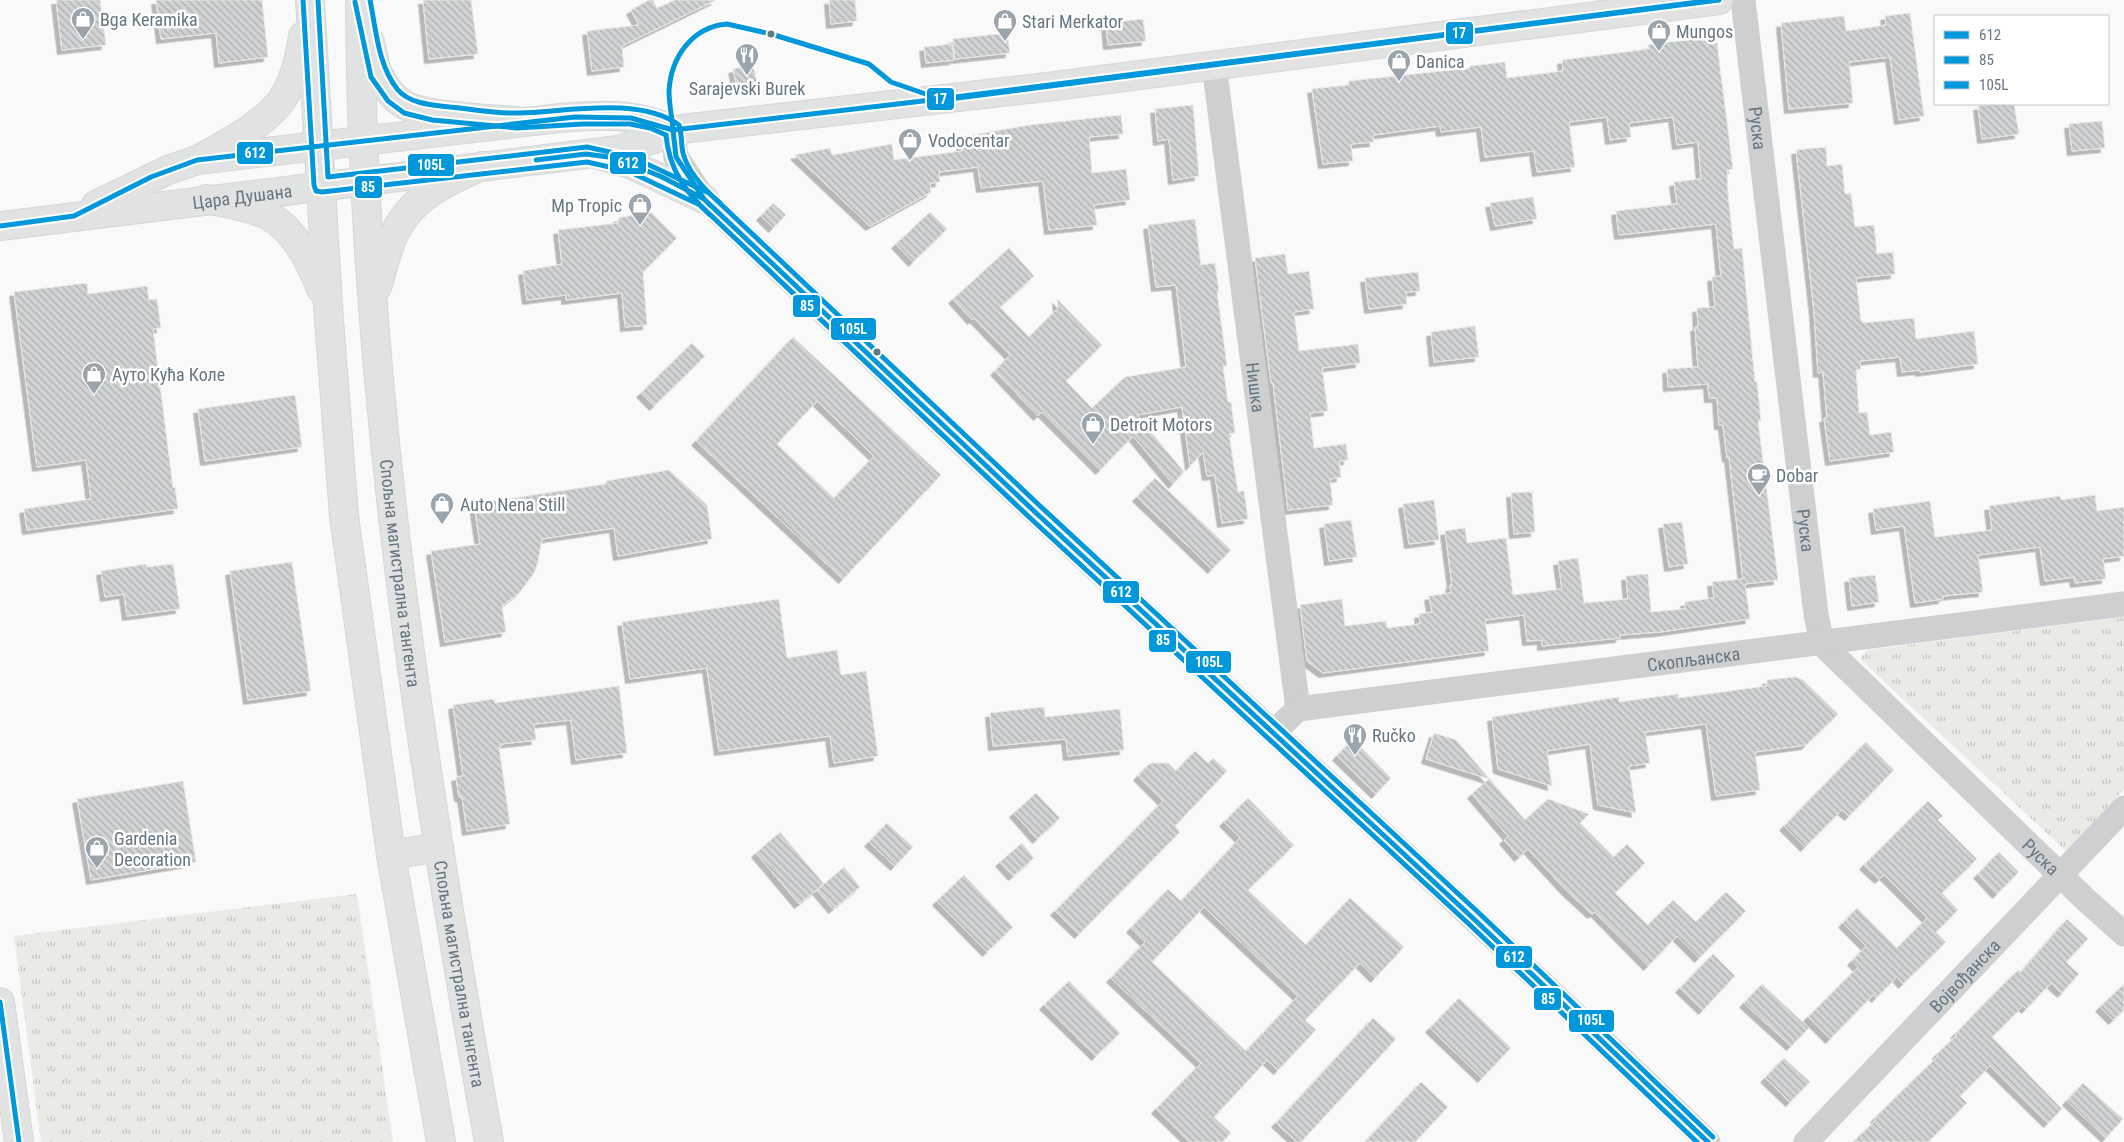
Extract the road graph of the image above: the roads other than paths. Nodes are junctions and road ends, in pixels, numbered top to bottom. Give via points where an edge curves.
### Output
1 (309, 0) edge
2 (361, 0) edge
3 (1719, 0) edge
4 (1743, 0) edge
5 (1214, 65) junction
6 (517, 121) junction
7 (672, 130) junction
8 (362, 140) junction
9 (318, 145) junction
10 (587, 154) junction
11 (196, 160) junction
12 (482, 166) junction
13 (365, 180) junction
14 (320, 186) junction
15 (206, 199) junction
16 (704, 199) junction
17 (74, 216) junction
18 (0, 226) edge
19 (372, 305) junction
20 (328, 306) junction
21 (2124, 604) edge
22 (1822, 644) junction
23 (1298, 709) junction
24 (1274, 732) junction
25 (2124, 808) edge
26 (439, 847) junction
27 (391, 855) junction
28 (2060, 875) junction
29 (2124, 934) edge
30 (0, 1002) edge
31 (19, 1142) edge
32 (441, 1142) edge
33 (489, 1142) edge
34 (1708, 1142) edge
35 (1806, 1142) edge

1 - 9 main road
1 - 11 main road via 301,54 283,98 248,129
2 - 6 main road via 378,74 393,96 420,110
2 - 8 main road, Спољна магистрална тангента
3 - 5 main road, Цара Душана
4 - 22 street, Руска
5 - 7 main road, Цара Душана
5 - 23 street, Нишка
6 - 7 main road, Цара Душана via 609,116 641,118
6 - 8 main road, Цара Душана
7 - 10 main road, Цара Душана via 637,145
7 - 16 street via 676,157
8 - 9 main road, Цара Душана
8 - 13 main road, Спољна магистрална тангента
9 - 11 main road, Цара Душана
9 - 14 main road
10 - 12 main road, Цара Душана
10 - 16 main road via 630,164
11 - 17 main road, Цара Душана via 160,173
12 - 13 main road, Цара Душана
12 - 19 main road via 423,196 407,212 392,239
13 - 14 main road, Цара Душана
13 - 19 main road, Спољна магистрална тангента
14 - 15 main road, Цара Душана
14 - 20 main road
15 - 17 main road, Цара Душана
15 - 20 main road via 264,213 284,228 304,252
16 - 24 street
17 - 18 main road, Цара Душана
19 - 26 main road, Спољна магистрална тангента via 402,600
20 - 27 main road via 344,516
21 - 22 street, Скопљанска
22 - 23 street, Скопљанска
22 - 28 street, Руска
23 - 24 street
24 - 34 street
25 - 28 street, Војвођанска
26 - 27 main road
26 - 33 main road, Спољна магистрална тангента
27 - 32 main road
28 - 29 street, Руска
28 - 35 street, Војвођанска
30 - 31 main road

